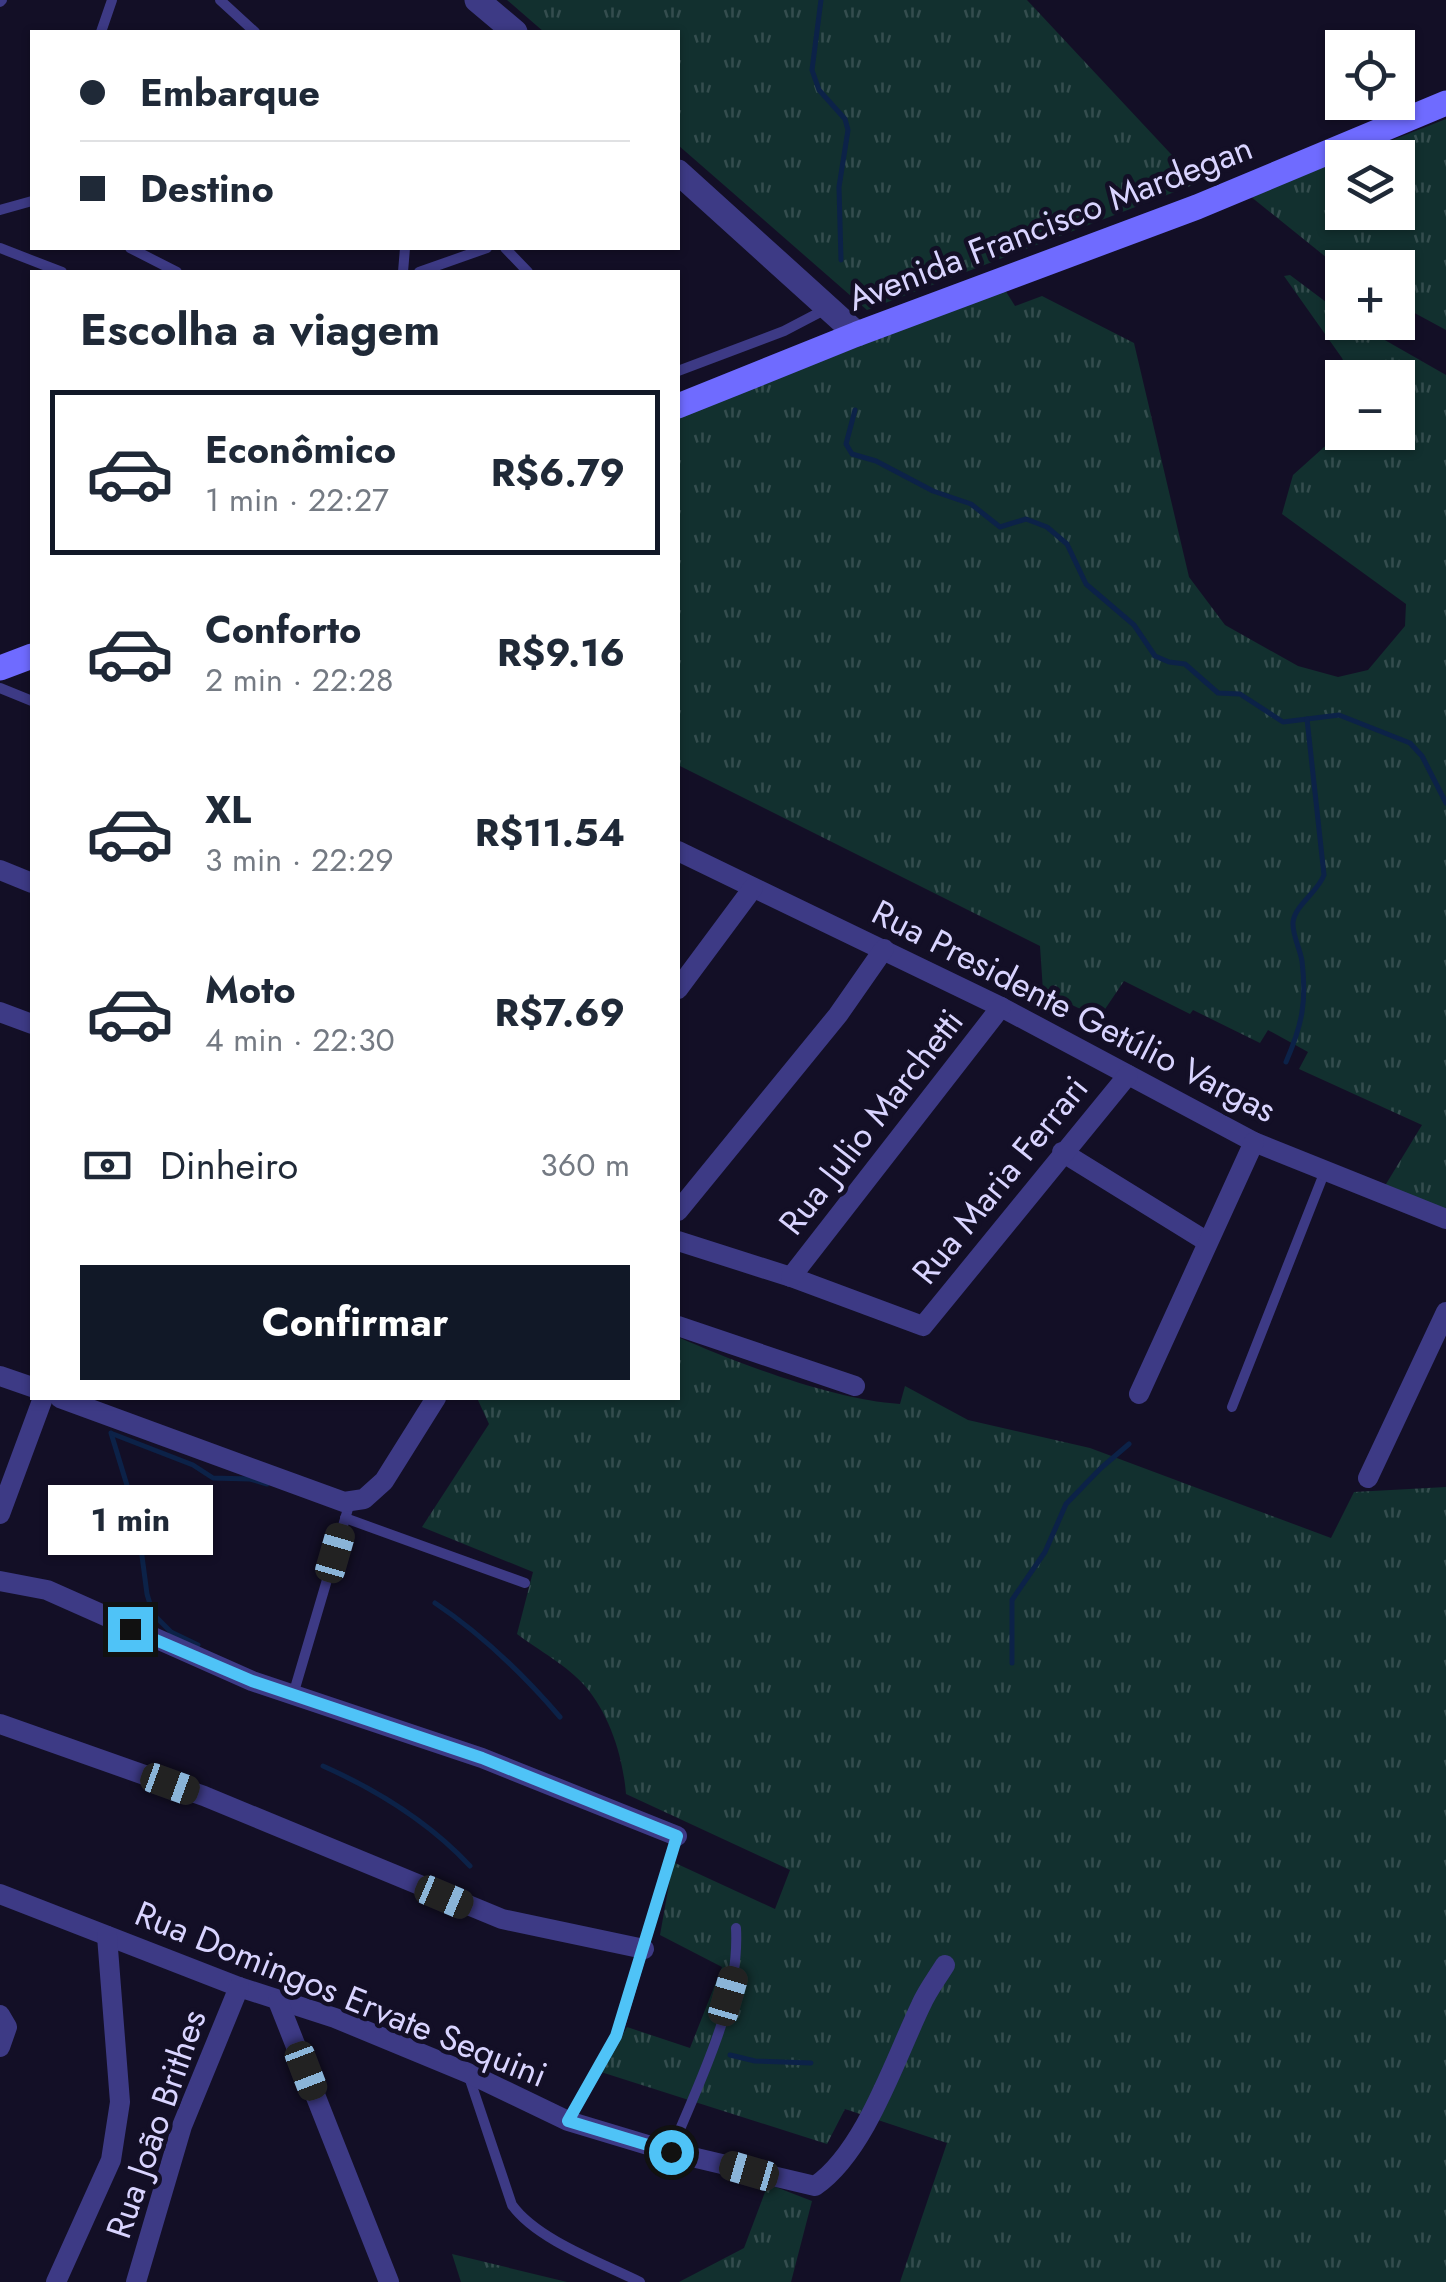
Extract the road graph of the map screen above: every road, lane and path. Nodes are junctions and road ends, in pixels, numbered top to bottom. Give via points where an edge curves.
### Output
1 (112, 0) edge
2 (220, 0) edge
3 (477, 0) edge
4 (101, 30) edge
5 (254, 30) edge
6 (514, 30) edge
7 (1446, 103) edge
8 (680, 174) edge
9 (30, 202) edge
10 (0, 210) edge
11 (0, 248) edge
12 (134, 250) edge
13 (480, 250) edge
14 (507, 250) edge
15 (57, 270) edge
16 (173, 270) edge
17 (425, 270) edge
18 (526, 270) edge
19 (828, 308) junction
20 (856, 334) junction
21 (680, 370) edge
22 (680, 405) edge
23 (30, 657) edge
24 (0, 668) edge
25 (0, 688) edge
26 (30, 700) edge
27 (680, 852) edge
28 (0, 870) edge
29 (30, 882) edge
30 (753, 888) junction
31 (884, 949) junction
32 (680, 986) edge
33 (1001, 1006) junction
34 (0, 1012) edge
35 (30, 1023) edge
36 (1128, 1075) junction
37 (1254, 1142) junction
38 (1062, 1152) junction
39 (1326, 1170) junction
40 (680, 1209) edge
41 (1446, 1219) edge
42 (1206, 1241) junction
43 (680, 1242) edge
44 (791, 1277) junction
45 (1446, 1312) edge
46 (680, 1327) edge
47 (0, 1376) edge
48 (30, 1386) edge
49 (855, 1386) dead end
50 (1139, 1394) dead end
51 (42, 1400) edge
52 (65, 1400) edge
53 (435, 1400) edge
54 (1232, 1407) dead end
55 (1368, 1478) dead end
56 (348, 1509) junction
57 (0, 1514) edge
58 (0, 1581) edge
59 (525, 1583) dead end
60 (292, 1695) junction
61 (0, 1724) edge
62 (677, 1836) joint
63 (0, 1894) edge
64 (736, 1928) dead end
65 (108, 1936) junction
66 (644, 1949) junction
67 (945, 1965) dead end
68 (239, 1987) junction
69 (278, 2001) junction
70 (468, 2072) junction
71 (568, 2121) junction
72 (671, 2152) junction
73 (56, 2282) edge
74 (136, 2282) edge
75 (389, 2282) edge
76 (640, 2282) edge

1 - 4 lane
2 - 5 lane
3 - 6 street
7 - 20 main road, Avenida Francisco Mardegan via 1197,207
8 - 19 street
9 - 10 lane
11 - 15 lane
12 - 16 lane
13 - 17 lane
14 - 18 lane
19 - 20 street
19 - 21 lane
20 - 22 main road, Avenida Francisco Mardegan
23 - 24 main road
25 - 26 lane
27 - 30 street, Rua Presidente Getúlio Vargas
28 - 29 street
30 - 31 street, Rua Presidente Getúlio Vargas
30 - 32 street
31 - 33 street, Rua Presidente Getúlio Vargas
31 - 40 street
33 - 36 street, Rua Presidente Getúlio Vargas
33 - 44 street, Rua Julio Marchetti
34 - 35 street
36 - 37 street, Rua Presidente Getúlio Vargas
36 - 38 street, Rua Maria Ferrari
37 - 39 street, Rua Presidente Getúlio Vargas
37 - 42 street
38 - 42 street
38 - 44 street, Rua Maria Ferrari via 923,1326
39 - 41 street, Rua Presidente Getúlio Vargas
39 - 54 lane
42 - 50 street
43 - 44 street
45 - 55 street
46 - 49 street
47 - 48 street
51 - 57 street
52 - 56 street
53 - 56 street via 384,1481
56 - 59 lane
56 - 60 lane
58 - 60 street via 46,1590
60 - 62 street via 482,1758
61 - 66 street via 204,1796 502,1919
62 - 66 lane
63 - 65 street, Rua Domingos Ervate Sequini
64 - 72 lane via 738,1961 719,2030
65 - 68 street, Rua Domingos Ervate Sequini
65 - 73 street via 120,2102 112,2160
66 - 71 lane via 616,2036
67 - 72 street, Rua Domingos Ervate Sequini via 894,2072 831,2176 815,2186
68 - 69 street, Rua Domingos Ervate Sequini
68 - 74 street, Rua João Brithes via 182,2126
69 - 70 street, Rua Domingos Ervate Sequini
69 - 75 street
70 - 71 street, Rua Domingos Ervate Sequini
70 - 76 lane via 521,2218
71 - 72 street, Rua Domingos Ervate Sequini

